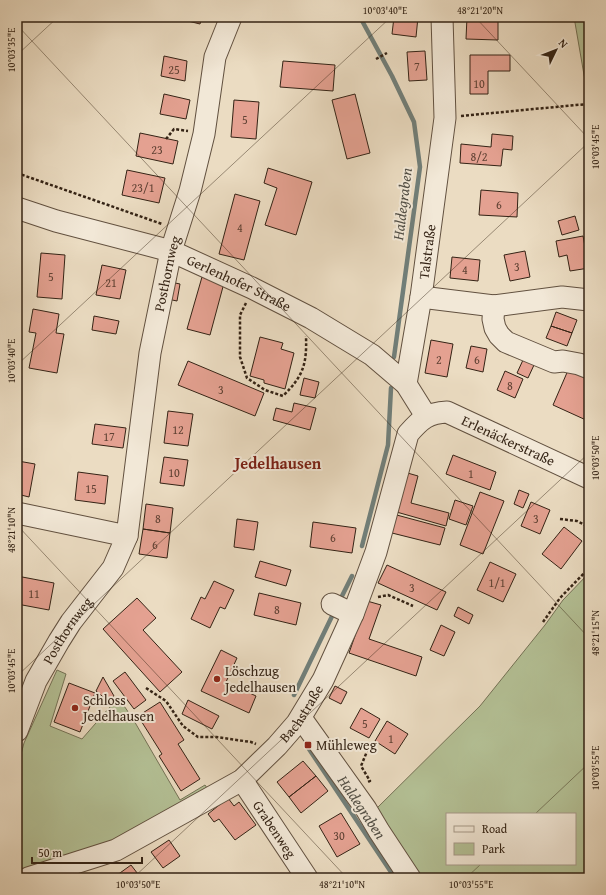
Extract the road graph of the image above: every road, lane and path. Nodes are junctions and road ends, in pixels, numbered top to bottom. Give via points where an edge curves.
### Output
1 (231, 17) edge
2 (442, 17) edge
3 (387, 52) dead end
4 (376, 59) dead end
5 (589, 104) edge
6 (445, 118) junction
7 (204, 134) junction
8 (166, 139) dead end
9 (17, 173) edge
10 (17, 208) edge
11 (178, 230) junction
12 (171, 251) junction
13 (252, 288) junction
14 (421, 297) junction
15 (589, 299) edge
16 (494, 306) junction
17 (311, 318) junction
18 (589, 368) edge
19 (406, 384) junction
20 (426, 416) junction
21 (589, 478) edge
22 (17, 513) edge
23 (560, 520) dead end
24 (589, 527) edge
25 (127, 536) junction
26 (589, 568) edge
27 (378, 597) dead end
28 (413, 606) dead end
29 (543, 622) dead end
30 (146, 688) dead end
31 (301, 718) junction
32 (17, 731) edge
33 (368, 749) dead end
34 (269, 754) junction
35 (242, 780) junction
36 (356, 795) junction
37 (28, 878) edge
38 (307, 878) edge
39 (410, 878) edge

1 - 7 street, Posthornweg via 215,57
2 - 6 street, Talstraße
3 - 4 path
5 - 6 path
6 - 14 street, Talstraße
7 - 8 path via 174,129
7 - 11 street, Posthornweg
9 - 11 path
10 - 12 street, Gerlenhofer Straße via 56,221
11 - 12 street, Posthornweg
12 - 13 street, Gerlenhofer Straße
12 - 25 street, Posthornweg via 150,353
13 - 17 street, Gerlenhofer Straße
13 - 17 path via 240,315 240,357 247,378 265,390 283,396 301,374 307,354 306,335
14 - 16 street
14 - 19 street, Talstraße
15 - 16 street via 562,297
16 - 18 street via 495,328 506,342 554,362 563,361
17 - 19 street, Gerlenhofer Straße via 372,355
19 - 20 street, Gerlenhofer Straße
20 - 21 street, Erlenäckerstraße via 448,412
20 - 31 street, Bachstraße via 408,434 376,552 343,609 322,680
22 - 25 street
23 - 24 path via 577,521
25 - 32 street, Posthornweg via 114,568 71,622 36,681
26 - 29 path via 560,598
27 - 28 path via 388,595
30 - 34 path via 166,701 183,726 198,737 251,742
31 - 34 street, Bachstraße
31 - 36 street
33 - 36 path via 361,766 370,780
34 - 35 street, Bachstraße
35 - 37 street, Bachstraße via 116,850
35 - 38 street, Grabenweg
36 - 39 street

